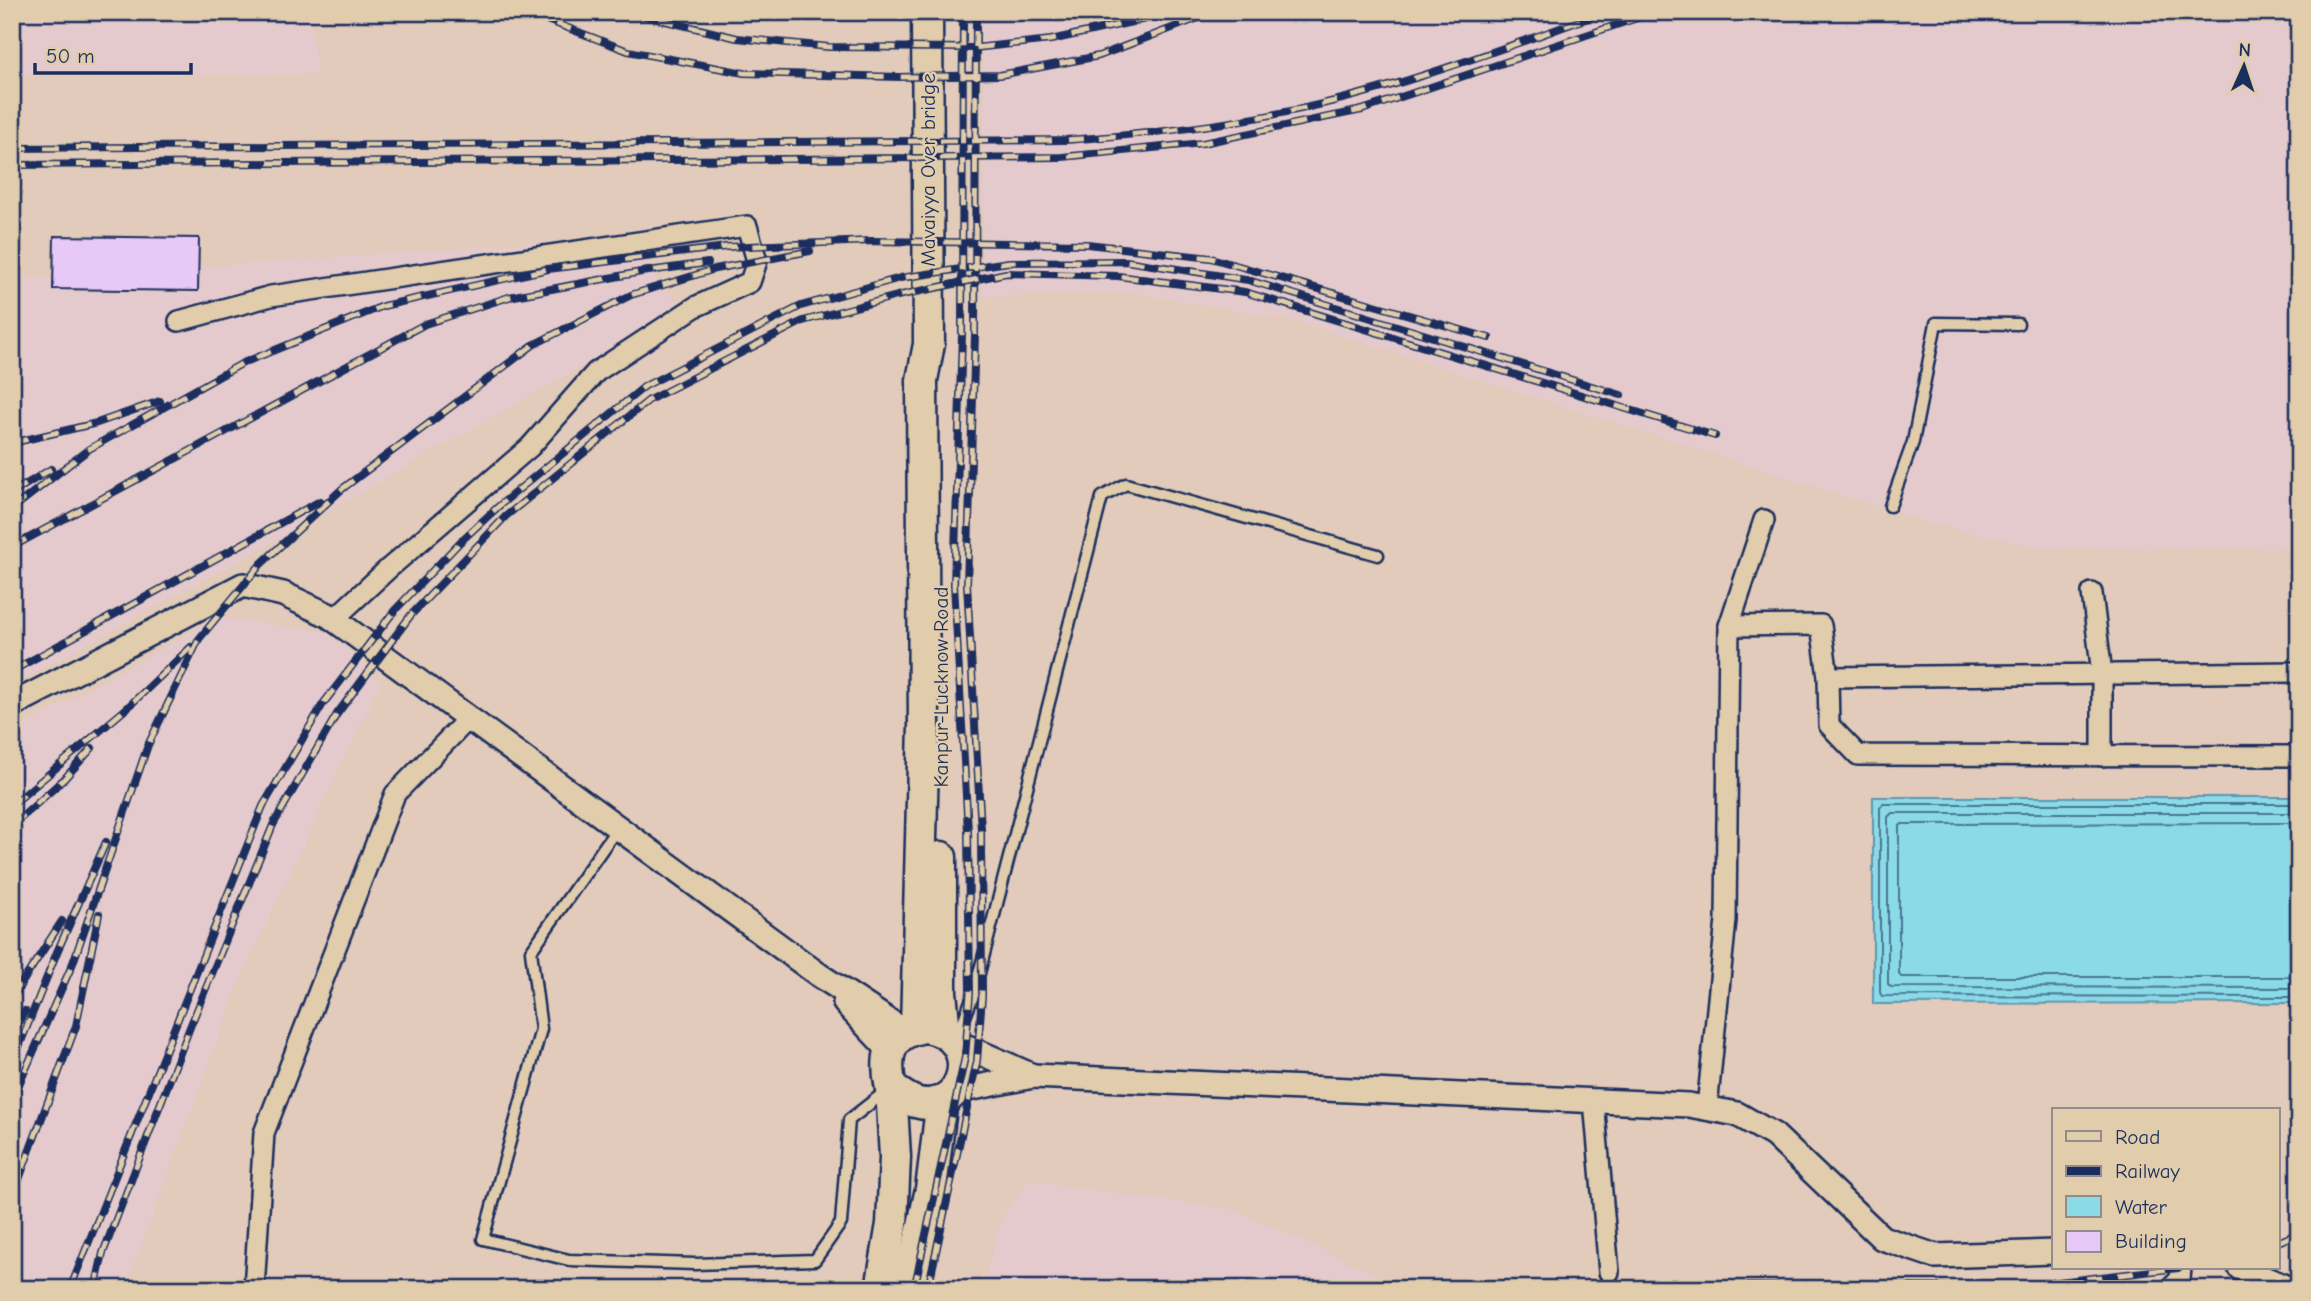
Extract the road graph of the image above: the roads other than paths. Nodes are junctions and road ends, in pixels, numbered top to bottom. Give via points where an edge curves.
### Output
1 (928, 24) edge
2 (929, 304) joint
3 (179, 321) dead end
4 (2018, 324) dead end
5 (1890, 506) dead end
6 (1765, 520) dead end
7 (1378, 555) dead end
8 (2092, 593) dead end
9 (334, 619) junction
10 (1729, 626) junction
11 (2299, 672) edge
12 (2102, 674) junction
13 (1828, 677) junction
14 (12, 705) edge
15 (469, 718) junction
16 (2102, 756) junction
17 (2299, 756) edge
18 (618, 826) junction
19 (923, 1037) junction
20 (1033, 1076) junction
21 (891, 1088) junction
22 (948, 1096) junction
23 (1594, 1101) junction
24 (1707, 1108) junction
25 (2052, 1252) edge
26 (2180, 1270) edge
27 (2244, 1270) edge
28 (1609, 1272) dead end
29 (254, 1289) edge
30 (881, 1289) edge
31 (909, 1289) edge
32 (2170, 1289) edge
33 (2290, 1289) edge

1 - 2 main road, Mavaiyya Over bridge
2 - 19 main road, Kanpur-Lucknow Road via 929,344 940,383 941,978
3 - 9 street via 271,296 747,226 757,261 750,282 695,307 596,372 530,447
4 - 5 lane via 1936,323 1913,442
6 - 10 street
7 - 19 lane via 1126,484 1102,497 974,993
8 - 12 street
9 - 14 street via 283,594 243,585
9 - 15 street
10 - 13 street via 1821,625
10 - 24 street via 1726,919
11 - 12 street
12 - 13 street
12 - 16 street
13 - 16 street via 1829,725 1858,755
15 - 18 street
15 - 29 street via 395,794 264,1133
16 - 17 street
18 - 19 street via 819,975
18 - 21 lane via 531,951 541,1028 483,1239 569,1260 695,1264 815,1260 841,1223 849,1120
19 - 20 street
19 - 21 main road, Kanpur-Lucknow Road via 887,1069
19 - 22 main road, Kanpur-Lucknow Road via 964,1062 963,1073
20 - 22 street
20 - 23 street
21 - 22 main road via 925,1104
21 - 30 main road, Kanpur-Lucknow Road via 892,1224
22 - 31 main road, Kanpur-Lucknow Road
23 - 24 street
23 - 28 street
24 - 25 street via 1737,1114 1774,1135 1882,1238 1935,1256
26 - 32 street via 2180,1279
27 - 33 street

